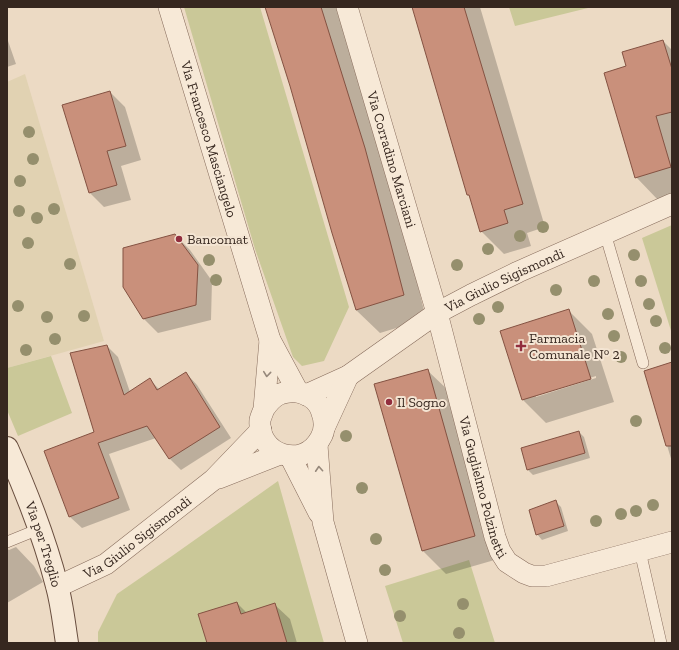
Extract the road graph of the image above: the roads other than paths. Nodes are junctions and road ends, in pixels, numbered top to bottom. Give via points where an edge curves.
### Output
1 (169, 7) edge
2 (347, 7) edge
3 (672, 204) edge
4 (605, 233) junction
5 (437, 313) junction
6 (270, 340) junction
7 (643, 363) dead end
8 (348, 376) junction
9 (302, 394) junction
10 (264, 408) junction
11 (261, 430) junction
12 (321, 435) junction
13 (7, 448) edge
14 (285, 455) junction
15 (213, 480) junction
16 (323, 522) junction
17 (39, 529) junction
18 (7, 542) edge
19 (672, 542) edge
20 (640, 551) junction
21 (57, 587) junction
22 (67, 643) edge
23 (357, 643) edge
24 (661, 643) edge

1 - 6 street, Via Francesco Masciangelo
2 - 5 street, Via Corradino Marciani
3 - 4 street, Via Giulio Sigismondi
4 - 5 street, Via Giulio Sigismondi via 518,272
4 - 7 lane
5 - 8 street, Via Giulio Sigismondi
5 - 20 street, Via Guglielmo Polzinetti via 495,537 507,562 532,576 546,576
6 - 9 street, Via Francesco Masciangelo
6 -> 10 street, Via Francesco Masciangelo
8 - 9 street, Via Giulio Sigismondi
8 - 12 street
9 - 10 street via 288,392 278,395
9 - 12 street via 314,400 320,407 324,416
10 - 11 street via 260,419
11 - 14 street via 264,440 271,448
11 - 15 street, Via Giulio Sigismondi
12 - 14 street via 310,451 300,455
16 -> 12 street
13 - 17 main road, Via per Treglio
14 - 15 street, Via Giulio Sigismondi
14 - 16 street
15 - 21 street, Via Giulio Sigismondi via 106,564
16 - 23 street
17 - 18 lane
17 - 21 main road, Via per Treglio
19 - 20 street, Via Guglielmo Polzinetti
20 - 24 lane
21 - 22 main road, Via per Treglio

